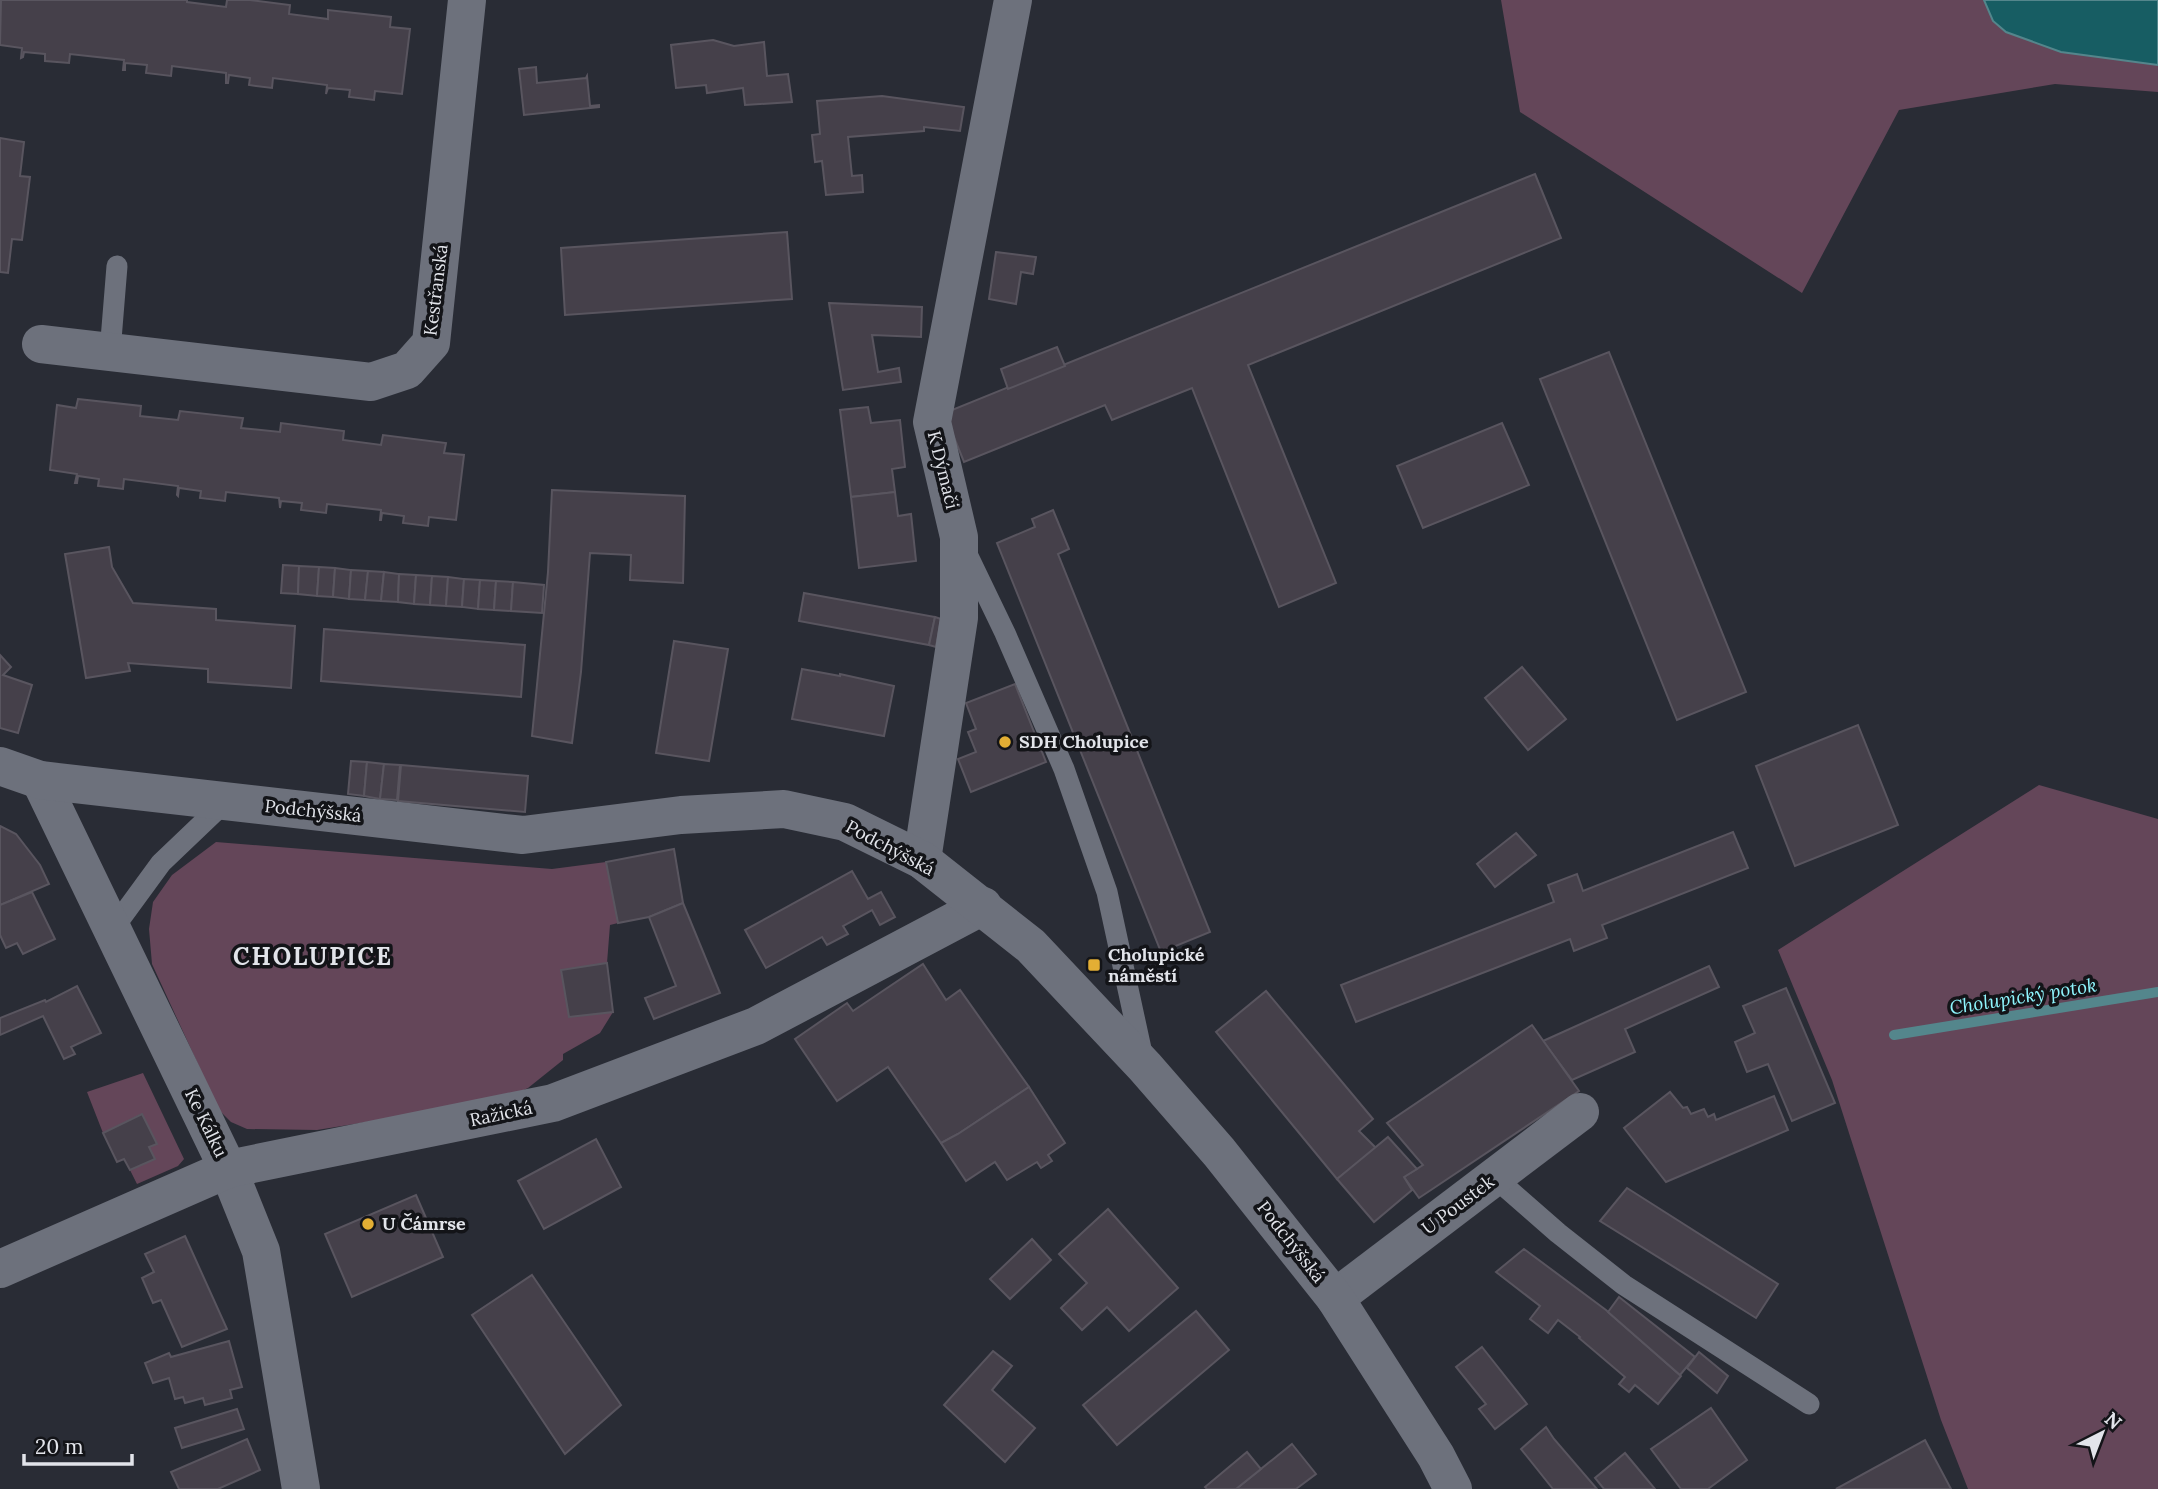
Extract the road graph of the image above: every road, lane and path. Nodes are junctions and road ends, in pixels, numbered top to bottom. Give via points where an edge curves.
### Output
1 (467, 0) edge
2 (1013, 0) edge
3 (117, 265) dead end
4 (41, 344) dead end
5 (110, 352) junction
6 (959, 537) junction
7 (0, 766) edge
8 (40, 780) junction
9 (226, 801) junction
10 (922, 860) junction
11 (983, 906) junction
12 (112, 930) junction
13 (1145, 1067) junction
14 (1580, 1112) dead end
15 (228, 1169) junction
16 (1494, 1177) junction
17 (0, 1269) edge
18 (1335, 1298) junction
19 (1809, 1404) dead end
20 (302, 1489) edge
21 (1454, 1489) edge

1 - 5 street, Kestřanská via 430,343 407,370 370,382
2 - 6 street, K Dýmači via 932,422
3 - 5 lane
4 - 5 street, Kestřanská
6 - 10 street, K Dýmači via 959,618
6 - 13 lane via 1064,769 1107,892
7 - 8 street, Podchýšská
8 - 9 street, Podchýšská
8 - 12 street, Ke Kálku
9 - 10 street, Podchýšská via 523,835 681,815 784,809 845,822
9 - 12 lane via 161,863
10 - 11 street, Podchýšská
11 - 13 street, Podchýšská via 1031,946
11 - 15 street, Ražická via 755,1026 553,1103
12 - 15 street, Ke Kálku
13 - 18 street, Podchýšská
14 - 16 street, U Poustek
15 - 17 street, Ražická
15 - 20 street, Ke Kálku via 261,1251
16 - 18 street, U Poustek
16 - 19 lane via 1625,1285
18 - 21 street, Podchýšská

